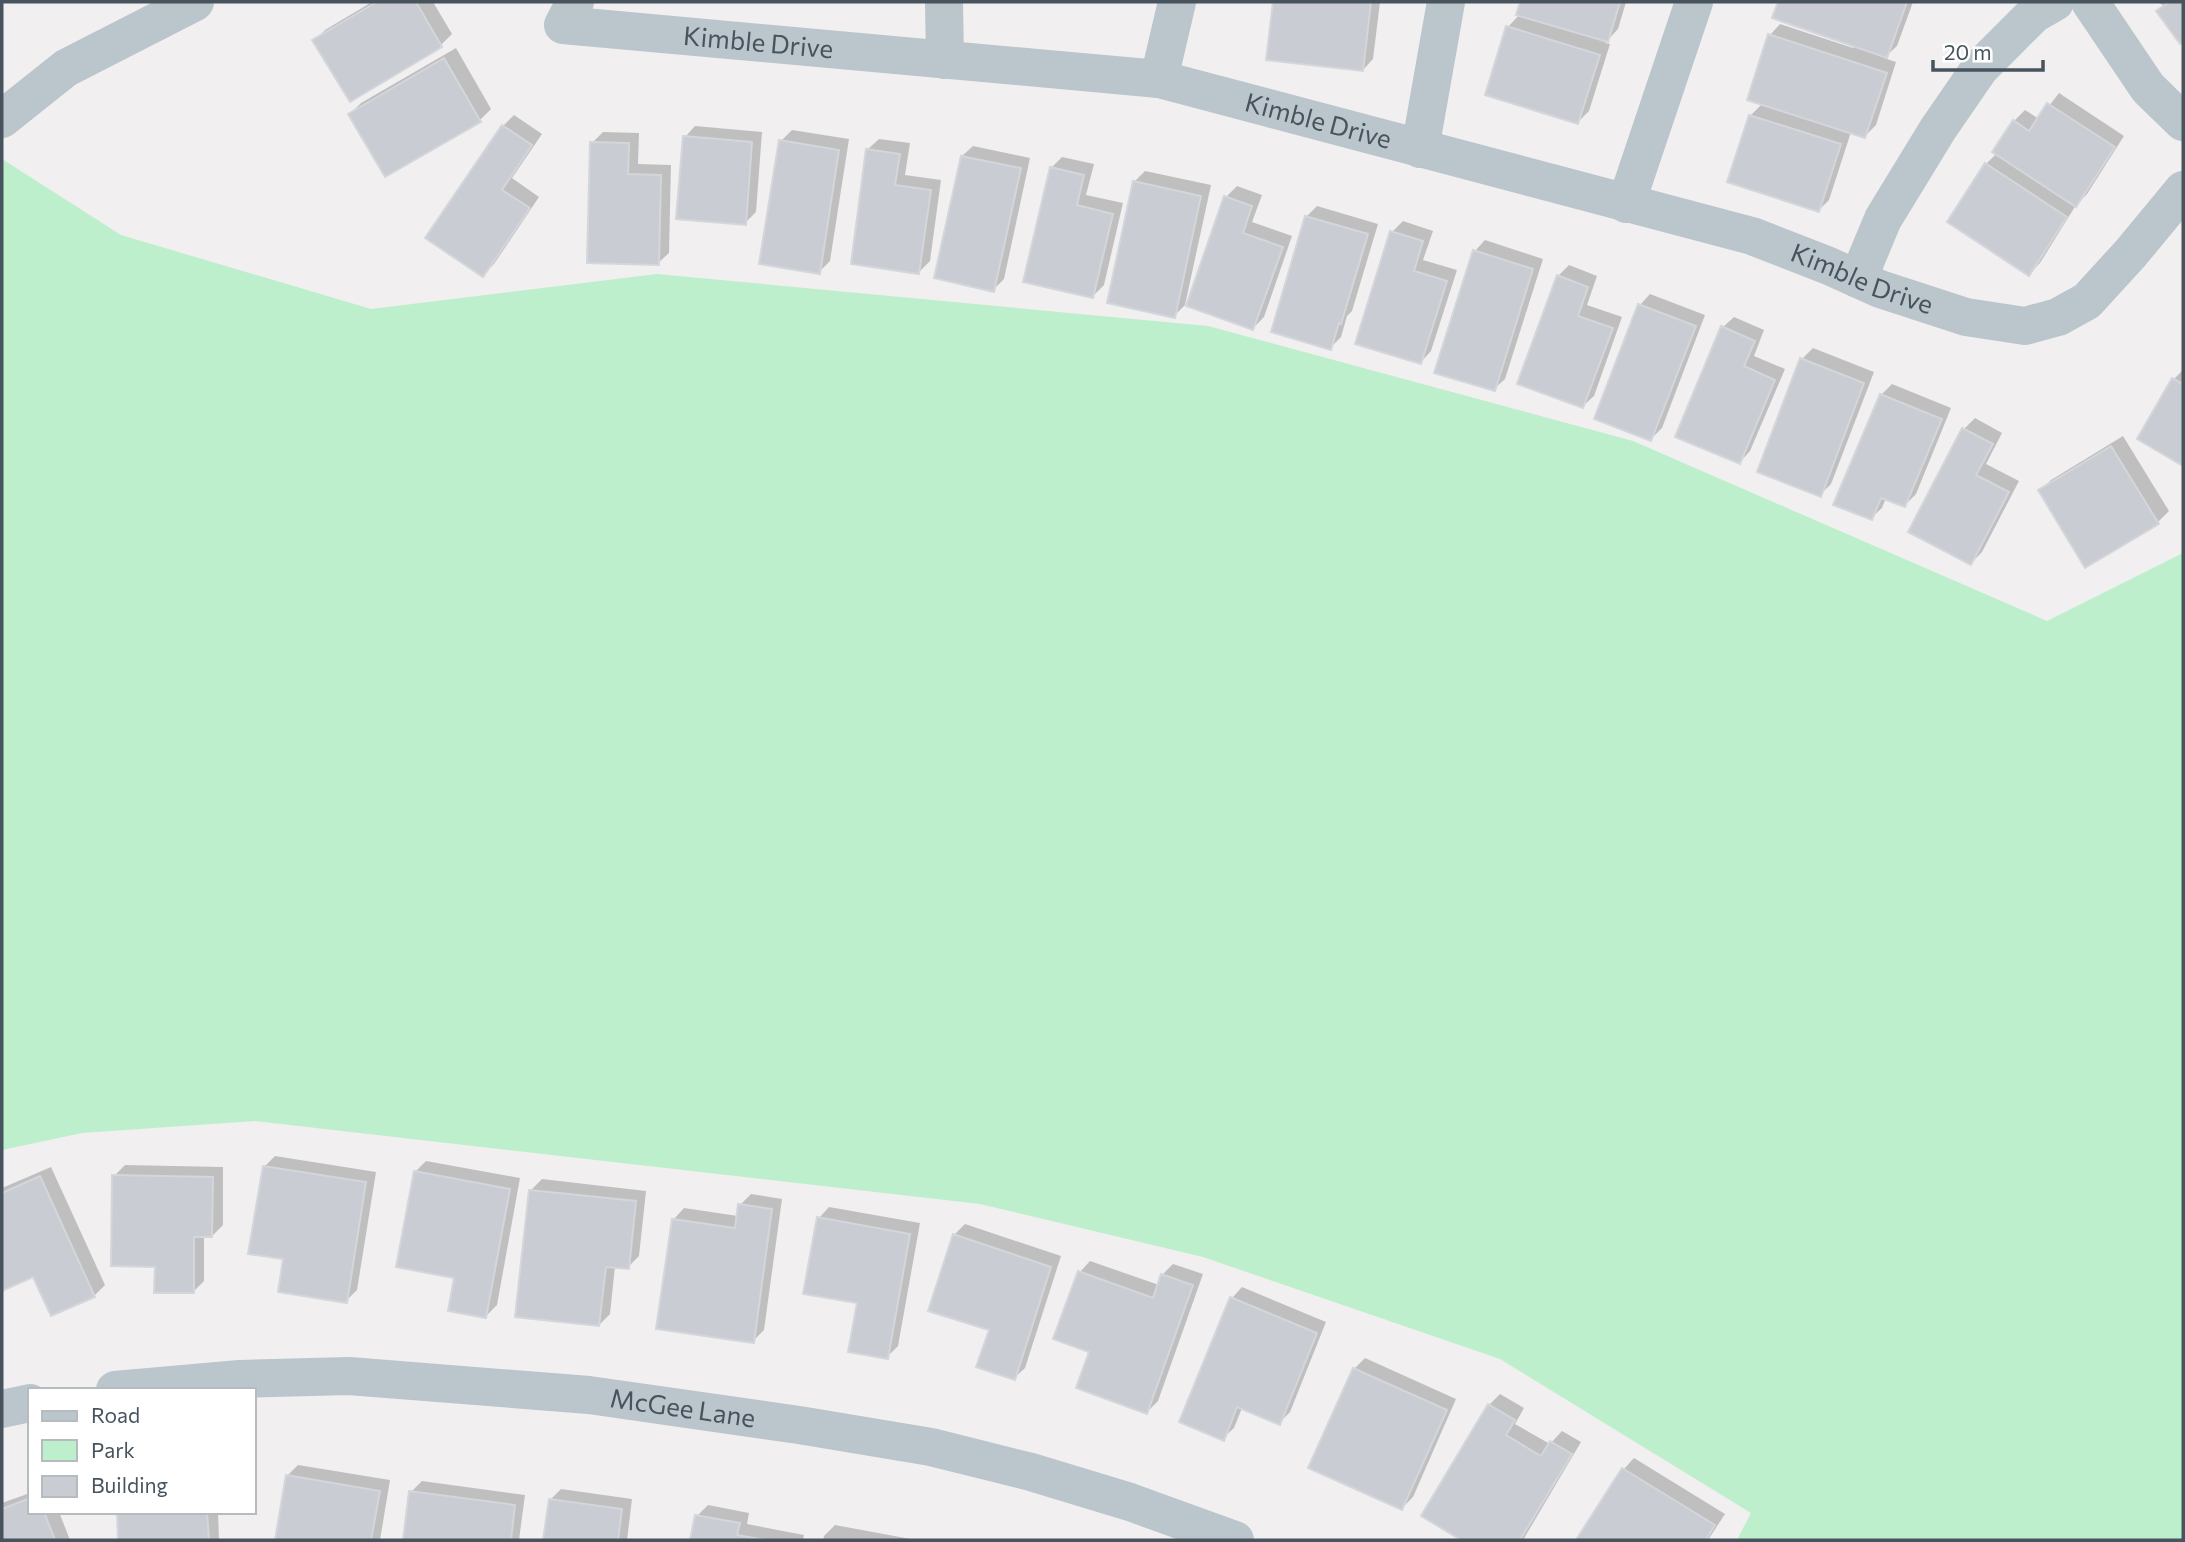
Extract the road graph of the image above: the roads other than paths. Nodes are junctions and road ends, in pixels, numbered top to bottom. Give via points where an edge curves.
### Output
1 (195, 2) edge
2 (944, 2) edge
3 (1177, 2) edge
4 (1446, 2) edge
5 (1694, 2) edge
6 (2055, 2) edge
7 (2090, 2) edge
8 (569, 13) edge
9 (945, 60) junction
10 (1159, 79) junction
11 (2, 119) edge
12 (2183, 122) edge
13 (1420, 149) junction
14 (2183, 190) edge
15 (1626, 204) junction
16 (1858, 279) junction
17 (139, 1388) edge
18 (28, 1403) edge
19 (2, 1409) edge
20 (1235, 1540) edge

1 - 11 street via 66,68
2 - 9 street
3 - 10 street
4 - 13 street
5 - 15 street
6 - 16 street via 2034,14 1980,68 1883,219
7 - 12 street via 2148,88
8 - 9 street, Kimble Drive
9 - 10 street, Kimble Drive
10 - 13 street, Kimble Drive
13 - 15 street, Kimble Drive
14 - 16 street, Kimble Drive via 2087,301 2025,326 1966,317
15 - 16 street, Kimble Drive via 1752,236
17 - 20 street, McGee Lane via 349,1376 589,1395 931,1447 1031,1472
18 - 19 street

